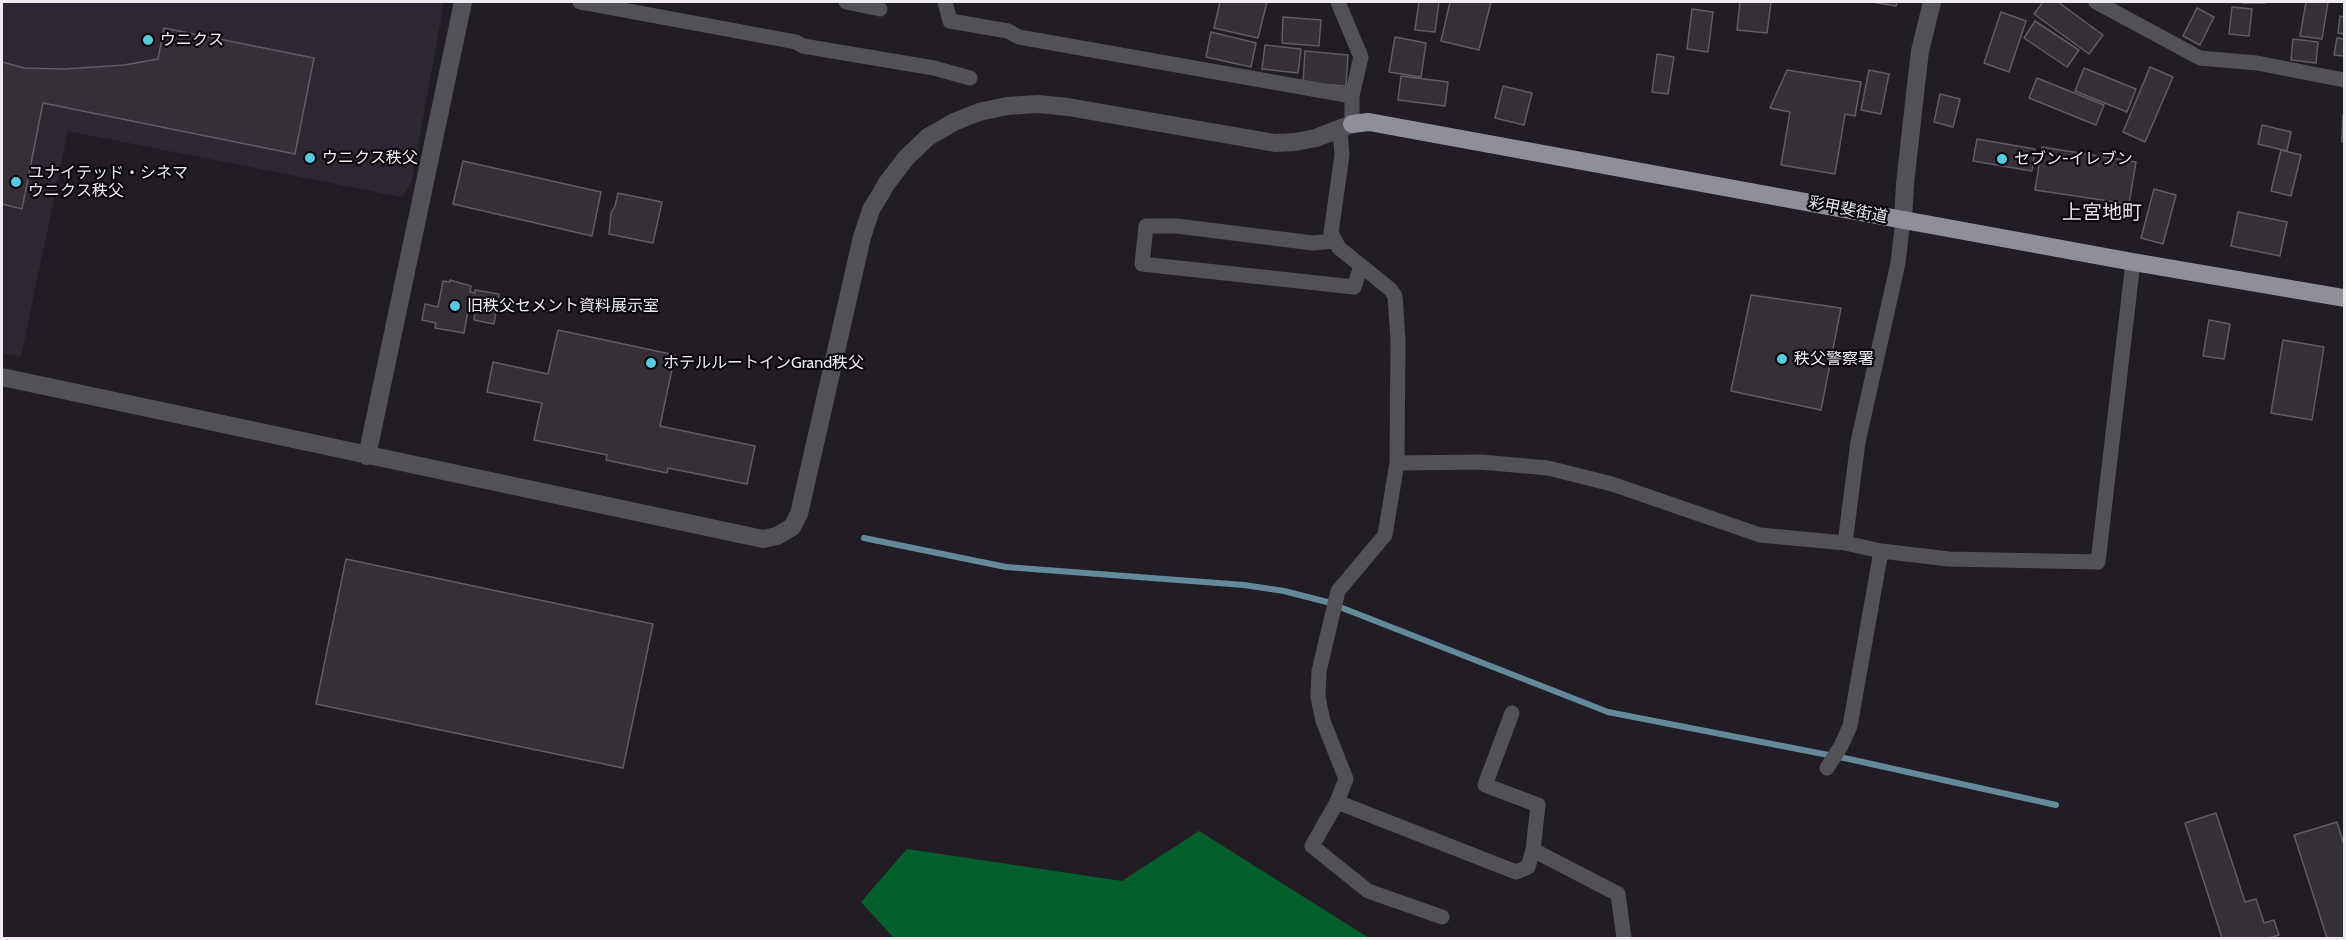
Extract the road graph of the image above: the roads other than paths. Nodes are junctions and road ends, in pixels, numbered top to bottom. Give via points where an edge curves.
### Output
1 (463, 2) edge
2 (580, 2) edge
3 (846, 2) edge
4 (945, 2) edge
5 (1338, 2) edge
6 (1932, 2) edge
7 (2096, 2) edge
8 (879, 9) dead end
9 (970, 78) dead end
10 (2344, 80) edge
11 (1352, 96) junction
12 (1346, 127) junction
13 (1903, 220) junction
14 (1334, 241) junction
15 (2133, 262) junction
16 (1361, 267) junction
17 (2344, 297) edge
18 (2, 377) edge
19 (367, 456) junction
20 (1397, 463) junction
21 (1845, 543) junction
22 (1881, 551) junction
23 (1512, 713) dead end
24 (1827, 768) dead end
25 (1337, 802) junction
26 (1533, 850) junction
27 (1442, 917) dead end
28 (1624, 939) edge

1 - 19 street
2 - 9 street
3 - 8 street
4 - 11 street via 950,21 1008,31 1019,37
5 - 11 street via 1361,57
6 - 13 street via 1920,51
7 - 10 street via 2200,58 2257,63
11 - 12 street
12 - 13 highway, 彩甲斐街道 via 1369,122
12 - 14 street via 1331,226
12 - 19 street via 1317,138 1275,143 1038,104 979,112 928,137 906,158 871,210 799,514 792,527 777,536 763,539
13 - 15 highway, 彩甲斐街道
13 - 21 street via 1898,263 1858,442
14 - 16 street
14 - 16 street via 1313,243 1177,226 1146,226 1142,264 1354,287
15 - 17 highway, 彩甲斐街道
15 - 22 street via 2098,562 1949,559
16 - 20 street via 1385,283 1395,296
18 - 19 street
20 - 21 street via 1481,462 1548,468 1612,484 1760,535
20 - 25 street via 1385,535 1338,591 1319,671 1318,697 1323,721 1346,779
21 - 22 street
22 - 24 street via 1850,726
23 - 26 street via 1485,785 1538,805
25 - 26 street via 1516,872 1528,867
25 - 27 street via 1312,846 1368,891
26 - 28 street via 1618,894

